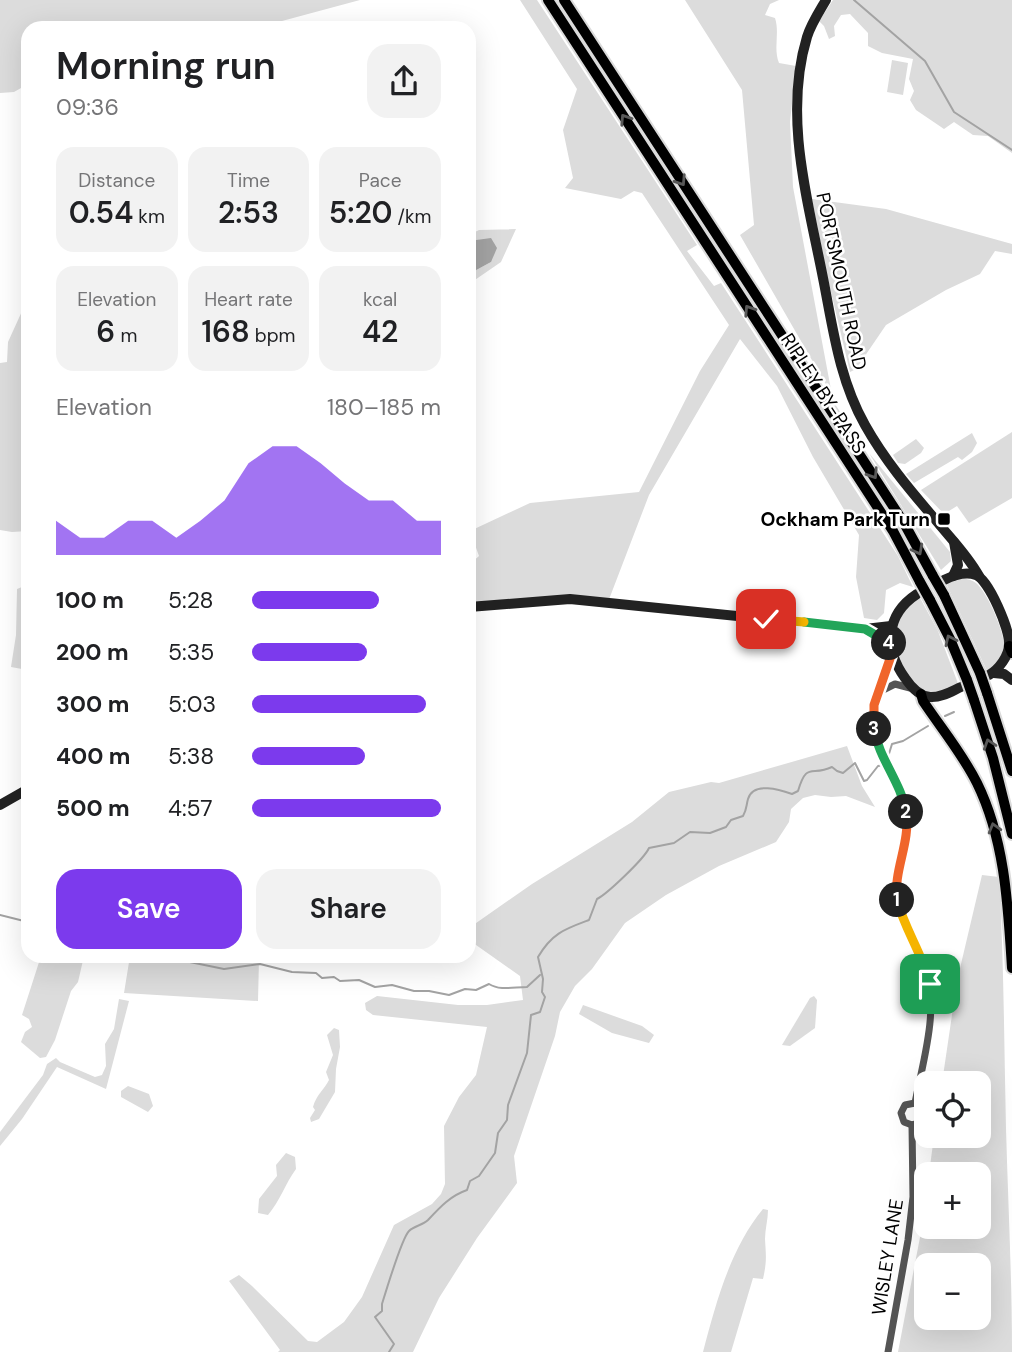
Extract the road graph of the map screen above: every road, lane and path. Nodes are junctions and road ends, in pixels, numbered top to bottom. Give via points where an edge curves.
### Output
1 (548, 0) edge
2 (564, 0) edge
3 (826, 0) edge
4 (954, 542) junction
5 (979, 576) junction
6 (918, 588) junction
7 (476, 606) edge
8 (891, 626) junction
9 (865, 629) junction
10 (891, 649) junction
11 (1011, 650) edge
12 (988, 674) junction
13 (1012, 680) edge
14 (964, 684) junction
15 (879, 692) junction
16 (918, 692) junction
17 (1012, 772) edge
18 (21, 793) edge
19 (1, 804) edge
20 (1012, 834) edge
21 (1012, 968) edge
22 (922, 1071) edge
23 (914, 1103) edge
24 (912, 1125) joint
25 (887, 1352) edge

6 -> 1 highway, RIPLEY BY-PASS via 893,531
2 -> 12 highway, RIPLEY BY-PASS, bridge via 904,523
3 - 4 main road, PORTSMOUTH ROAD via 809,30 803,53 798,122 806,198 837,354 857,409 876,443
4 - 5 main road, PORTSMOUTH ROAD
4 - 5 main road via 958,565 948,578
5 - 11 main road, PORTSMOUTH ROAD via 1000,615
6 - 8 main road
14 -> 6 highway, RIPLEY BY-PASS, bridge via 950,639 930,600
7 - 9 main road via 570,599
8 - 9 main road
8 - 10 main road
9 - 10 main road via 881,636
10 - 15 street, WISLEY LANE
10 - 16 main road via 899,669
11 - 12 main road
12 - 13 main road via 1004,674
12 - 17 highway, RIPLEY BY-PASS, bridge via 987,693
14 - 16 main road via 938,697
20 -> 14 highway, RIPLEY BY-PASS, bridge via 993,758
15 - 16 street via 895,684
15 - 22 street, WISLEY LANE via 873,716 879,748 903,793 907,817 897,900 930,984
21 -> 16 highway via 1003,867 988,809 971,771
18 - 19 main road
23 - 24 street, WISLEY LANE via 905,1105 901,1113 904,1122
24 - 25 street, WISLEY LANE via 913,1197

